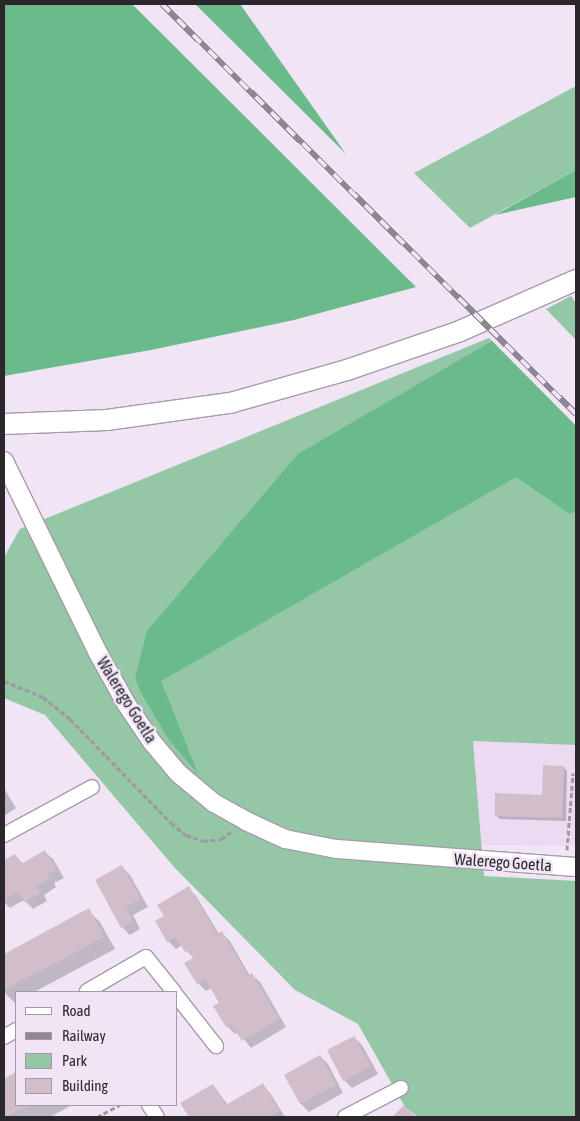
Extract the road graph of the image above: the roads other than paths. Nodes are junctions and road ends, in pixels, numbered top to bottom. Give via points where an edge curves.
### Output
1 (576, 280) edge
2 (4, 424) edge
3 (4, 461) edge
4 (92, 787) dead end
5 (4, 835) edge
6 (571, 866) edge
7 (88, 991) edge
8 (173, 991) edge
9 (178, 998) edge
10 (15, 1031) edge
11 (4, 1037) edge
12 (216, 1046) dead end
13 (401, 1088) dead end
14 (151, 1106) edge
15 (157, 1117) edge
16 (345, 1117) edge

1 - 2 main road via 460,331 347,370 230,403 107,420
3 - 6 street, Walerego Goetla via 126,705 178,773 214,803 285,839 336,849
4 - 5 street
7 - 8 street via 146,957
9 - 12 street
10 - 11 street
13 - 16 street
14 - 15 street

